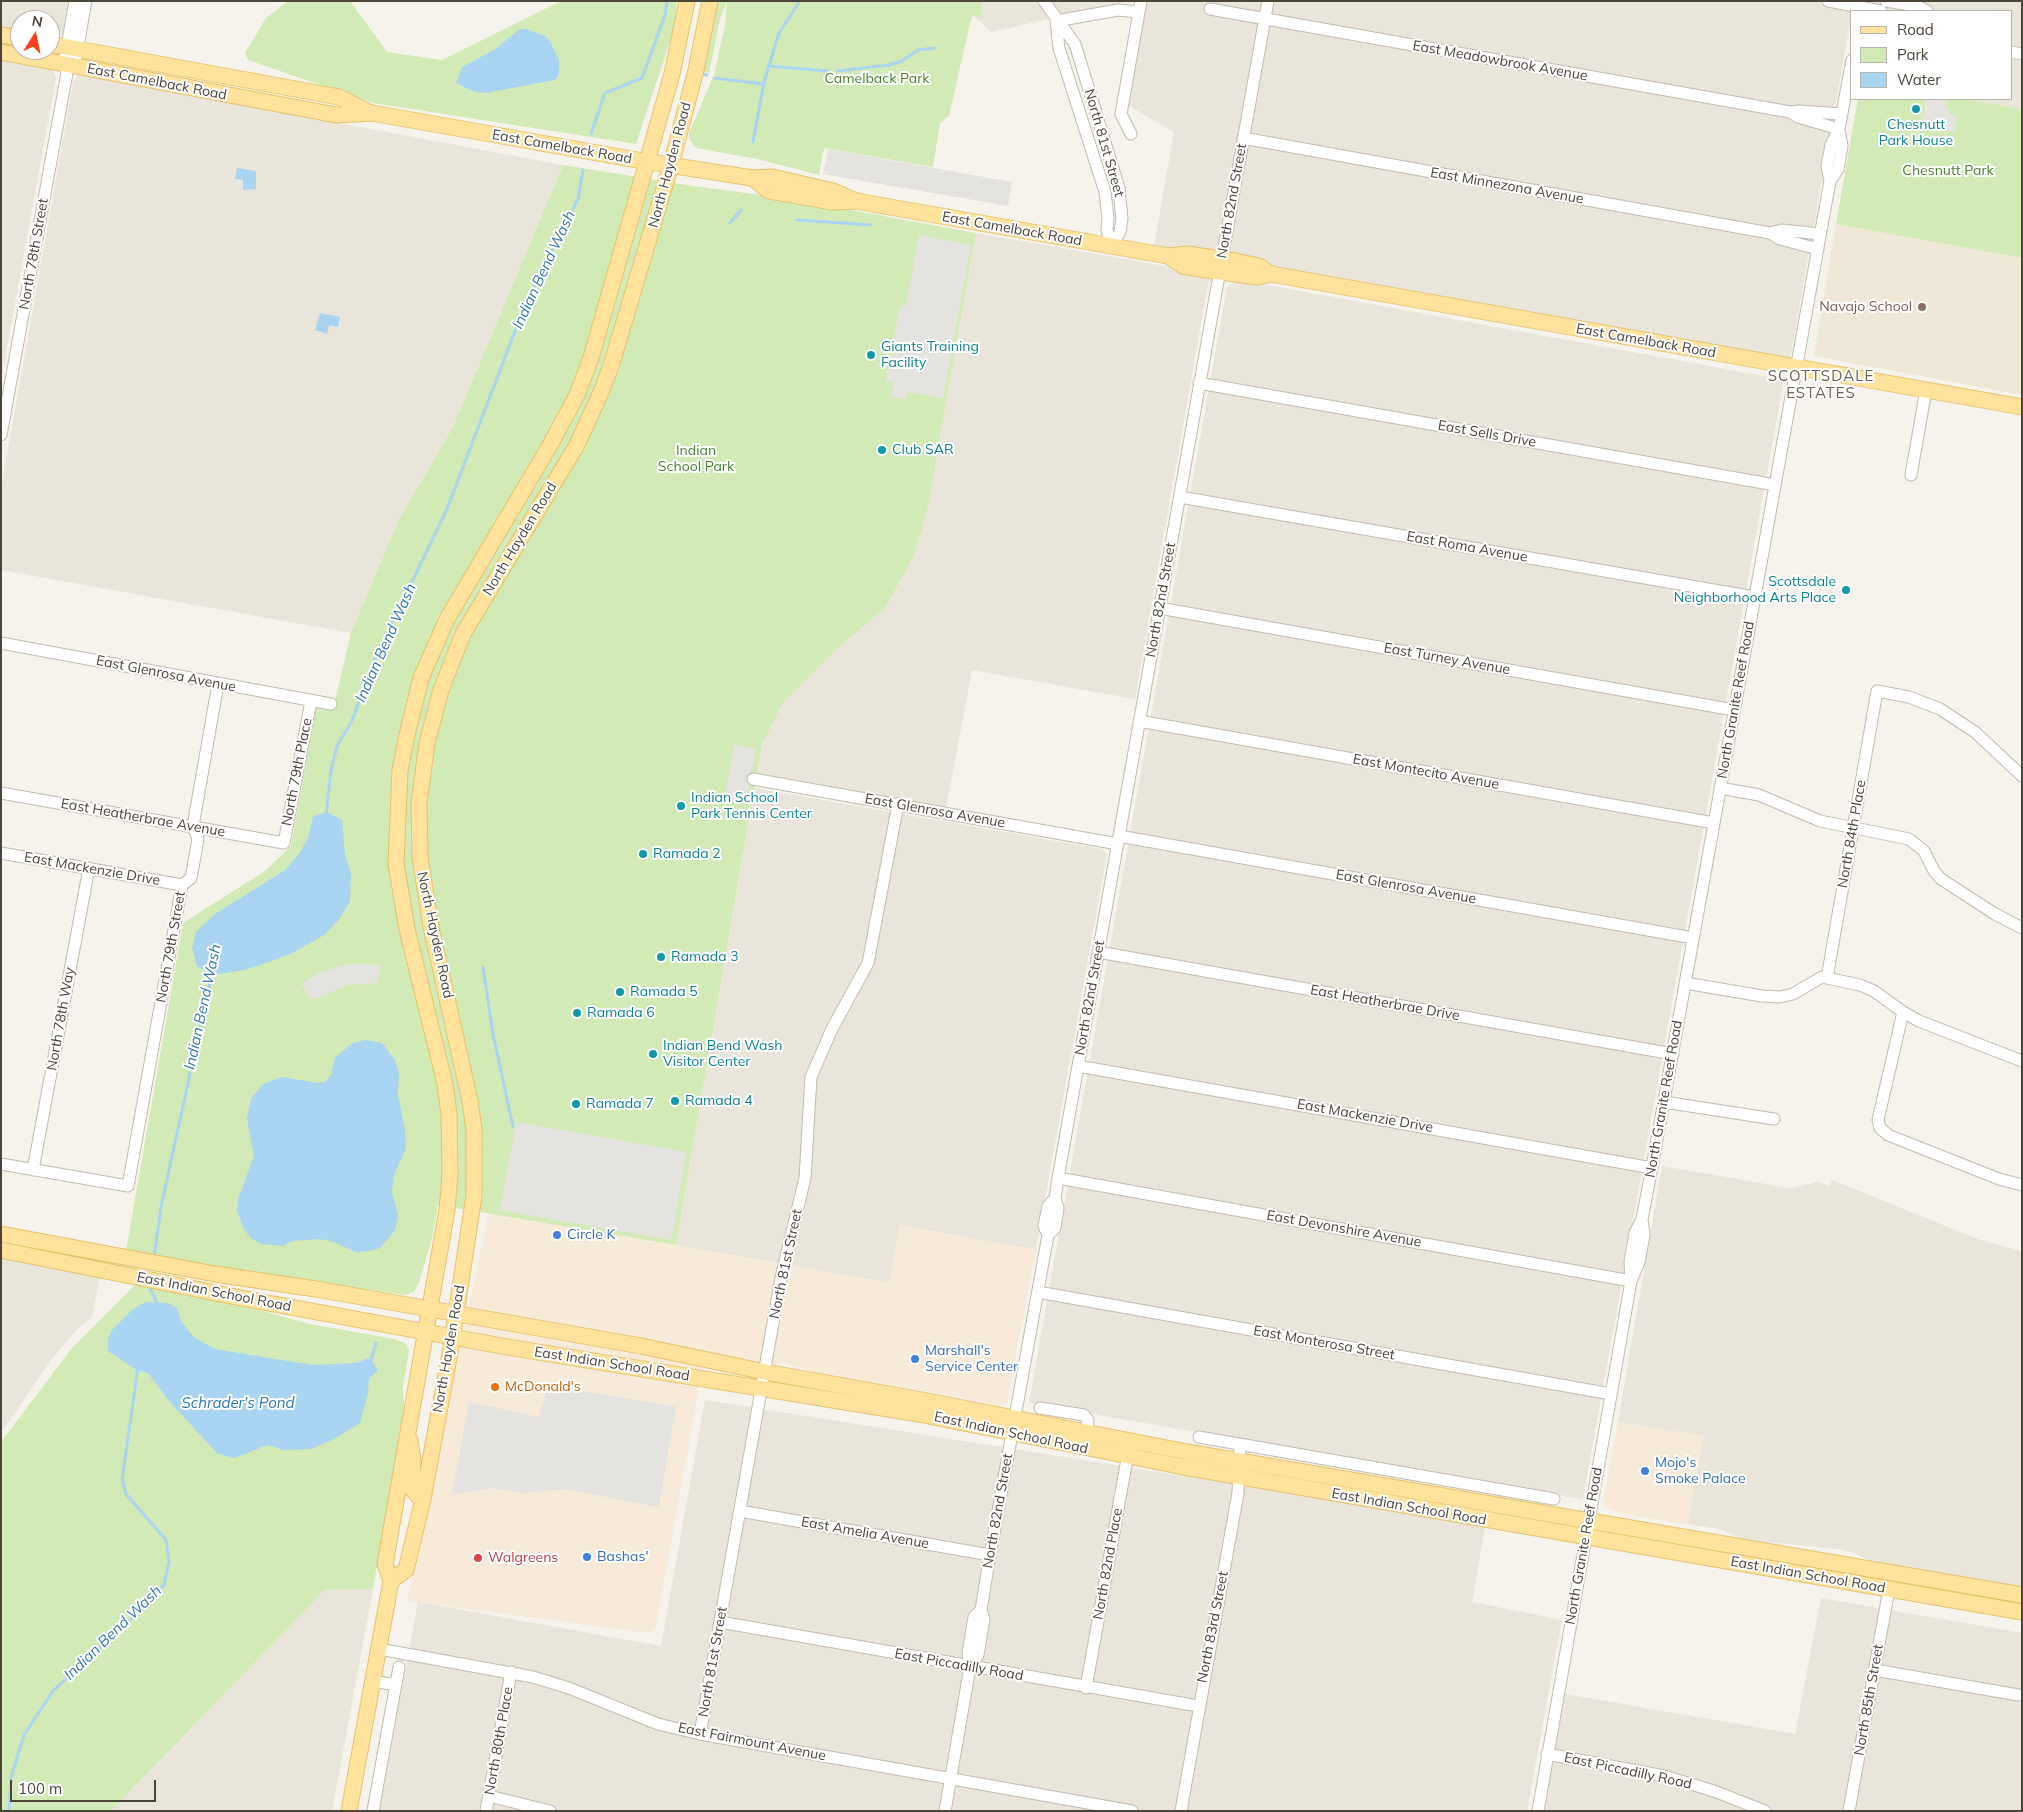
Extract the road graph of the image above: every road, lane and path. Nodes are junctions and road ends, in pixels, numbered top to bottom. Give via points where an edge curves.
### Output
1 (75, 1) edge
2 (86, 1) edge
3 (687, 1) edge
4 (710, 1) edge
5 (1044, 1) edge
6 (1268, 1) edge
7 (1828, 1) edge
8 (1886, 1) edge
9 (1140, 7) edge
10 (1861, 7) edge
11 (1898, 7) edge
12 (1210, 9) dead end
13 (1876, 10) edge
14 (1925, 10) edge
15 (1265, 19) junction
16 (1056, 21) junction
17 (60, 46) edge
18 (73, 48) junction
19 (1, 52) edge
20 (68, 68) junction
21 (1850, 71) edge
22 (1790, 112) junction
23 (372, 113) junction
24 (1842, 114) junction
25 (1839, 129) junction
26 (1131, 134) dead end
27 (1243, 138) junction
28 (647, 162) junction
29 (670, 165) junction
30 (1770, 233) junction
31 (1820, 234) junction
32 (1111, 247) junction
33 (1818, 249) junction
34 (1220, 266) junction
35 (1797, 367) junction
36 (1200, 383) junction
37 (1926, 390) junction
38 (2022, 407) edge
39 (1, 435) edge
40 (1912, 475) dead end
41 (1775, 485) junction
42 (1180, 497) junction
43 (1754, 597) junction
44 (1159, 608) junction
45 (1, 643) edge
46 (218, 684) junction
47 (311, 701) junction
48 (331, 704) dead end
49 (1734, 710) junction
50 (1139, 721) junction
51 (2022, 776) edge
52 (753, 780) dead end
53 (1720, 788) junction
54 (1, 793) edge
55 (898, 804) junction
56 (1714, 823) junction
57 (193, 826) junction
58 (1853, 827) junction
59 (1118, 840) junction
60 (284, 843) joint
61 (1, 853) edge
62 (88, 868) junction
63 (182, 885) junction
64 (2022, 928) edge
65 (1693, 938) junction
66 (1098, 952) junction
67 (1827, 978) junction
68 (1685, 983) junction
69 (1903, 1012) junction
70 (1672, 1054) junction
71 (2022, 1061) edge
72 (1078, 1066) junction
73 (1664, 1102) junction
74 (1774, 1119) dead end
75 (1, 1164) edge
76 (1652, 1168) junction
77 (33, 1170) junction
78 (1058, 1178) junction
79 (2022, 1186) edge
80 (1, 1234) edge
81 (1, 1250) edge
82 (1631, 1281) junction
83 (1038, 1292) junction
84 (429, 1309) junction
85 (456, 1314) junction
86 (425, 1332) junction
87 (452, 1337) junction
88 (764, 1380) junction
89 (1611, 1394) junction
90 (1040, 1408) dead end
91 (1015, 1419) junction
92 (408, 1424) junction
93 (1087, 1433) junction
94 (1012, 1434) junction
95 (1199, 1437) dead end
96 (1240, 1444) junction
97 (1129, 1449) junction
98 (1239, 1461) junction
99 (1239, 1476) junction
100 (1540, 1496) junction
101 (423, 1499) junction
102 (1554, 1499) dead end
103 (740, 1511) junction
104 (1537, 1512) junction
105 (1589, 1521) junction
106 (1586, 1537) junction
107 (990, 1555) junction
108 (392, 1581) junction
109 (1889, 1589) junction
110 (2022, 1595) edge
111 (2022, 1612) edge
112 (720, 1622) junction
113 (379, 1649) junction
114 (399, 1667) dead end
115 (970, 1667) junction
116 (1875, 1670) junction
117 (511, 1672) junction
118 (373, 1681) junction
119 (396, 1685) junction
120 (1086, 1688) junction
121 (2018, 1695) dead end
122 (1198, 1706) junction
123 (700, 1734) junction
124 (1547, 1754) junction
125 (950, 1778) junction
126 (489, 1796) junction
127 (349, 1811) edge
128 (373, 1811) edge
129 (486, 1811) edge
130 (550, 1811) edge
131 (945, 1811) edge
132 (1132, 1811) edge
133 (1181, 1811) edge
134 (1538, 1811) edge
135 (1765, 1811) edge
136 (1849, 1811) edge

1 - 18 street, North 78th Street
2 - 18 street, North 78th Street
3 - 28 main road, North Hayden Road via 672,74
4 - 29 main road, North Hayden Road via 696,70
5 - 16 street, North 81st Street
6 - 15 street, North 82nd Street
7 - 10 street
8 - 11 street
9 - 16 street
9 - 26 street via 1121,114
10 - 13 street
11 - 14 street via 1917,6
12 - 15 street, East Meadowbrook Avenue
15 - 22 street, East Meadowbrook Avenue
15 - 27 street, North 82nd Street
16 - 32 street, North 81st Street via 1059,48 1105,192
16 - 32 street, North 81st Street via 1075,44 1119,188 1122,218 1120,232
17 - 18 main road, East Camelback Road
18 - 20 street, North 78th Street
18 - 23 main road, East Camelback Road via 339,97
19 - 20 main road, East Camelback Road
20 - 23 main road, East Camelback Road via 336,115
20 - 39 street, North 78th Street
21 - 24 street, North Granite Reef Road
22 - 24 street, East Meadowbrook Avenue
22 - 25 street, East Meadowbrook Avenue
23 - 28 main road, East Camelback Road
24 - 25 street, North Granite Reef Road
25 - 31 street, North Granite Reef Road via 1831,145 1827,166 1830,182
27 - 30 street, East Minnezona Avenue
27 - 34 street, North 82nd Street
28 - 29 main road, East Camelback Road
28 - 84 main road, North Hayden Road via 591,358 577,395 447,619 419,686 406,734 400,771 396,863 408,929 445,1084 450,1126 447,1210
29 - 32 main road, East Camelback Road via 752,178 769,191 832,202 856,201
29 - 85 main road, North Hayden Road via 611,366 592,415 463,634 441,690 427,743 418,820 422,878 466,1072 474,1130 474,1196
30 - 31 street, East Minnezona Avenue via 1782,230
30 - 33 street, East Minnezona Avenue via 1780,239
31 - 33 street, North Granite Reef Road
32 - 34 main road, East Camelback Road via 1168,256 1183,266
33 - 35 street, North Granite Reef Road
34 - 35 main road, East Camelback Road via 1257,277 1271,274
34 - 36 street, North 82nd Street
35 - 37 main road, East Camelback Road
35 - 41 street, North Granite Reef Road
36 - 41 street, East Sells Drive
36 - 42 street, North 82nd Street
37 - 38 main road, East Camelback Road
37 - 40 street
41 - 43 street, North Granite Reef Road
42 - 43 street, East Roma Avenue
42 - 44 street, North 82nd Street
43 - 49 street, North Granite Reef Road
44 - 49 street, East Turney Avenue
44 - 50 street, North 82nd Street
45 - 46 street, East Glenrosa Avenue
46 - 47 street, East Glenrosa Avenue
46 - 57 street, North 79th Street
47 - 48 street, East Glenrosa Avenue
47 - 60 street, North 79th Place
49 - 53 street, North Granite Reef Road
50 - 56 street, East Montecito Avenue
50 - 59 street, North 82nd Street
51 - 58 street, North 84th Place via 1976,732 1940,708 1877,691
52 - 55 street, East Glenrosa Avenue
53 - 56 street, North Granite Reef Road
53 - 58 street via 1759,795 1820,821
54 - 57 street, East Heatherbrae Avenue
55 - 59 street, East Glenrosa Avenue
55 - 88 street, North 81st Street via 868,963 832,1029 811,1077 805,1178 785,1258
56 - 65 street, North Granite Reef Road
57 - 60 street, East Heatherbrae Avenue
57 - 63 street, North 79th Street via 198,839 191,878
58 - 64 street via 1899,835 1916,842 1941,879
58 - 67 street, North 84th Place
59 - 65 street, East Glenrosa Avenue
59 - 66 street, North 82nd Street
61 - 62 street, East Mackenzie Drive
62 - 63 street, East Mackenzie Drive
62 - 77 street, North 78th Way
63 - 77 street, North 79th Street via 128,1186
65 - 68 street, North Granite Reef Road
66 - 70 street, East Heatherbrae Drive
66 - 72 street, North 82nd Street
67 - 68 street via 1815,980 1792,994 1780,997
67 - 69 street via 1874,991
68 - 70 street, North Granite Reef Road
69 - 71 street
69 - 79 street via 1878,1120 1880,1128 1898,1139
70 - 73 street, North Granite Reef Road
72 - 76 street, East Mackenzie Drive
72 - 78 street, North 82nd Street
73 - 74 street
73 - 76 street, North Granite Reef Road
75 - 77 street
76 - 82 street, North Granite Reef Road via 1642,1219 1635,1233 1630,1262
78 - 82 street, East Devonshire Avenue
78 - 83 street, North 82nd Street via 1055,1198 1048,1206 1044,1226 1048,1235
80 - 84 main road, East Indian School Road
81 - 86 main road, East Indian School Road
82 - 89 street, North Granite Reef Road
83 - 89 street, East Monterosa Street
83 - 91 street, North 82nd Street
84 - 85 main road, East Indian School Road
84 - 86 main road, North Hayden Road
85 - 87 main road, North Hayden Road
85 - 88 main road, East Indian School Road via 641,1346
86 - 87 main road, East Indian School Road
86 - 92 main road, North Hayden Road
87 - 88 main road, East Indian School Road via 597,1362
87 - 101 main road, North Hayden Road
88 - 91 main road, East Indian School Road via 922,1400
88 - 94 main road, East Indian School Road
88 - 103 street, North 81st Street
89 - 105 street, North Granite Reef Road
90 - 93 street, East Indian School Road via 1084,1415 1088,1420
91 - 93 main road, East Indian School Road
91 - 94 street, North 82nd Street
92 - 101 main road via 413,1460 412,1489
92 - 108 main road, North Hayden Road via 385,1564
93 - 97 main road, East Indian School Road
94 - 97 main road, East Indian School Road
94 - 107 street, North 82nd Street
95 - 96 street
96 - 98 street, North 83rd Street
96 - 100 street
97 - 98 main road, East Indian School Road
97 - 99 main road, East Indian School Road
97 - 120 street, North 82nd Place
98 - 99 street, North 83rd Street
98 - 104 main road, East Indian School Road
99 - 106 main road, East Indian School Road
99 - 122 street, North 83rd Street
100 - 102 street
100 - 104 street
101 - 108 main road, North Hayden Road via 406,1570
103 - 107 street, East Amelia Avenue
103 - 112 street, North 81st Street
104 - 105 main road, East Indian School Road
105 - 106 street, North Granite Reef Road
105 - 110 main road, East Indian School Road
106 - 109 main road, East Indian School Road
106 - 124 street, North Granite Reef Road
107 - 115 street, North 82nd Street via 978,1655
108 - 113 main road, North Hayden Road
109 - 111 main road, East Indian School Road
109 - 116 street, North 85th Street
112 - 115 street, East Piccadilly Road
112 - 123 street, North 81st Street
113 - 117 street, East Fairmount Avenue
113 - 118 main road, North Hayden Road
114 - 119 street
115 - 120 street, East Piccadilly Road
115 - 125 street, North 82nd Street
116 - 121 street
116 - 136 street, North 85th Street
117 - 123 street, East Fairmount Avenue via 569,1688 658,1724
117 - 126 street, North 80th Place
118 - 119 street
118 - 127 main road, North Hayden Road
119 - 128 street
120 - 122 street, East Piccadilly Road
122 - 133 street, North 83rd Street
123 - 125 street, East Fairmount Avenue
124 - 134 street, North Granite Reef Road
124 - 135 street, East Piccadilly Road via 1664,1776
125 - 131 street, North 82nd Street
125 - 132 street, East Fairmount Avenue
126 - 129 street, North 80th Place
126 - 130 street

